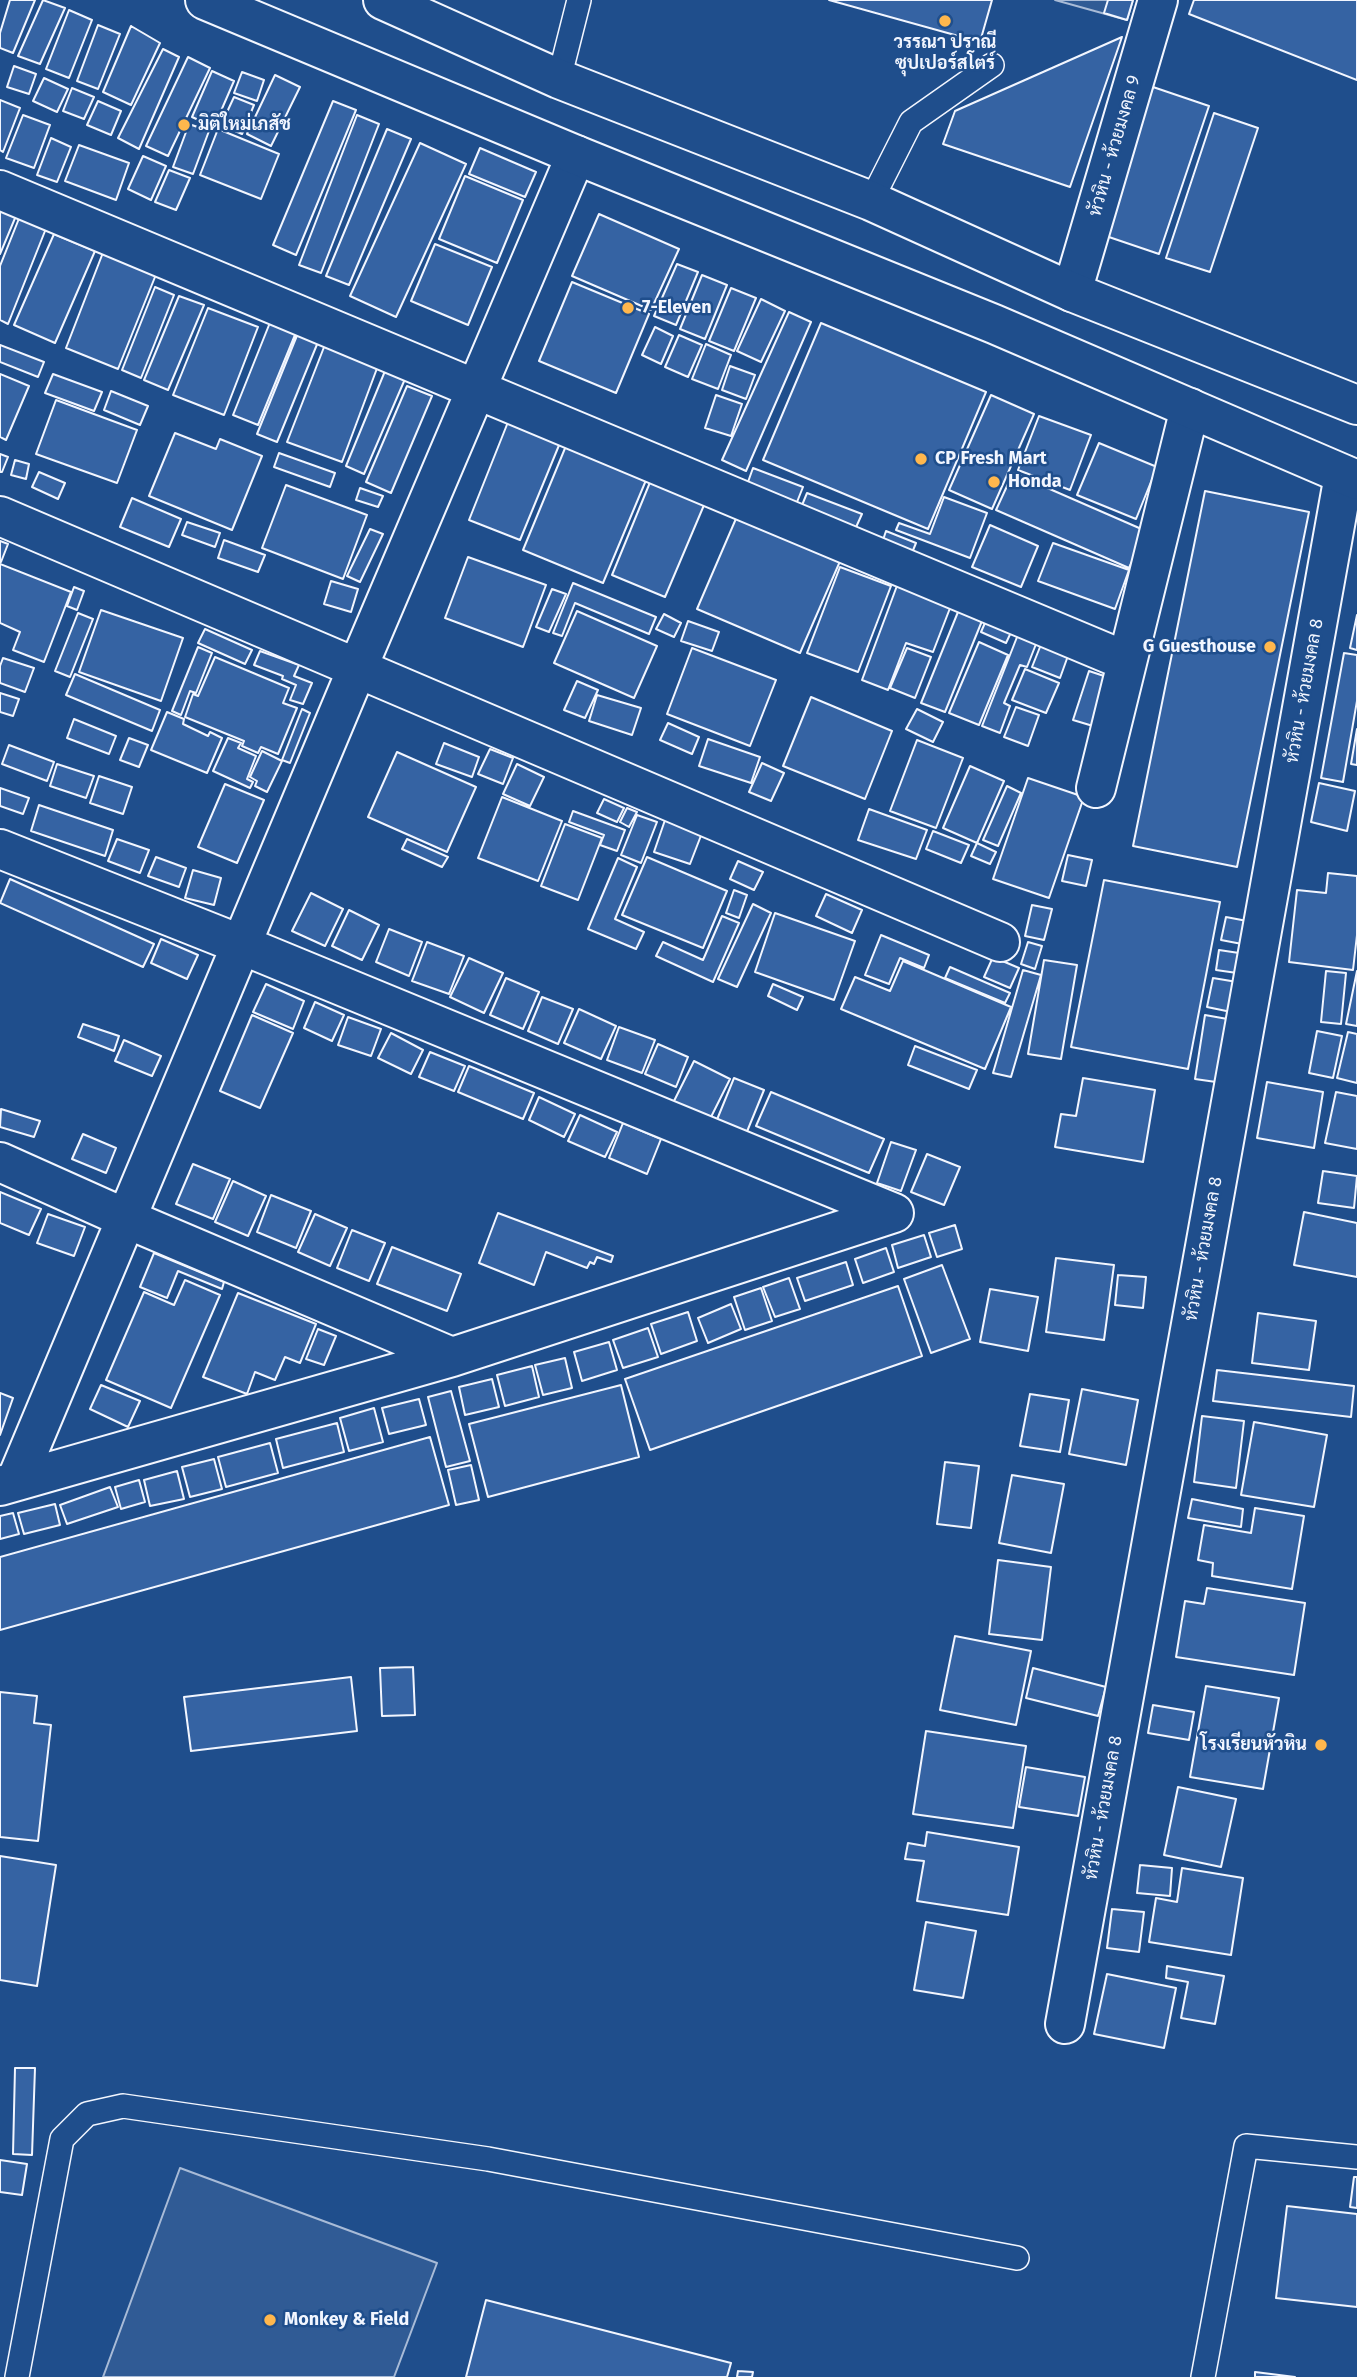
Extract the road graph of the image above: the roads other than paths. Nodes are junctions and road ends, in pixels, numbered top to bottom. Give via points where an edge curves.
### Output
1 (205, 0) edge
2 (383, 0) edge
3 (579, 0) edge
4 (1158, 0) edge
5 (992, 65) dead end
6 (559, 79) junction
7 (576, 155) junction
8 (0, 190) edge
9 (871, 201) junction
10 (1072, 292) junction
11 (476, 389) junction
12 (1357, 405) edge
13 (1190, 408) junction
14 (1350, 477) edge
15 (0, 516) edge
16 (1126, 661) junction
17 (356, 669) junction
18 (1096, 788) dead end
19 (0, 849) edge
20 (1000, 942) dead end
21 (242, 945) junction
22 (0, 1162) edge
23 (125, 1218) junction
24 (452, 1357) junction
25 (8, 1484) edge
26 (1065, 2024) dead end
27 (1357, 2157) edge
28 (1017, 2258) dead end
29 (17, 2377) edge
30 (1202, 2377) edge

1 - 7 street
2 - 6 street
3 - 6 lane
4 - 10 street, หัวหิน - ห้วยมงคล 9
5 - 9 lane via 911,122
6 - 9 street
7 - 11 street
7 - 13 street
8 - 11 street
9 - 10 street
10 - 12 street
11 - 16 street
11 - 17 street
13 - 14 street
13 - 16 street
14 - 26 street, หัวหิน - ห้วยมงคล 8
15 - 17 street
16 - 18 street
17 - 20 street
17 - 21 street
19 - 21 street
21 - 23 street
21 - 24 street via 894,1213
22 - 23 street
23 - 24 street
23 - 25 street
24 - 25 street
27 - 30 lane via 1246,2146
28 - 29 lane via 488,2159 123,2106 87,2114 62,2139

